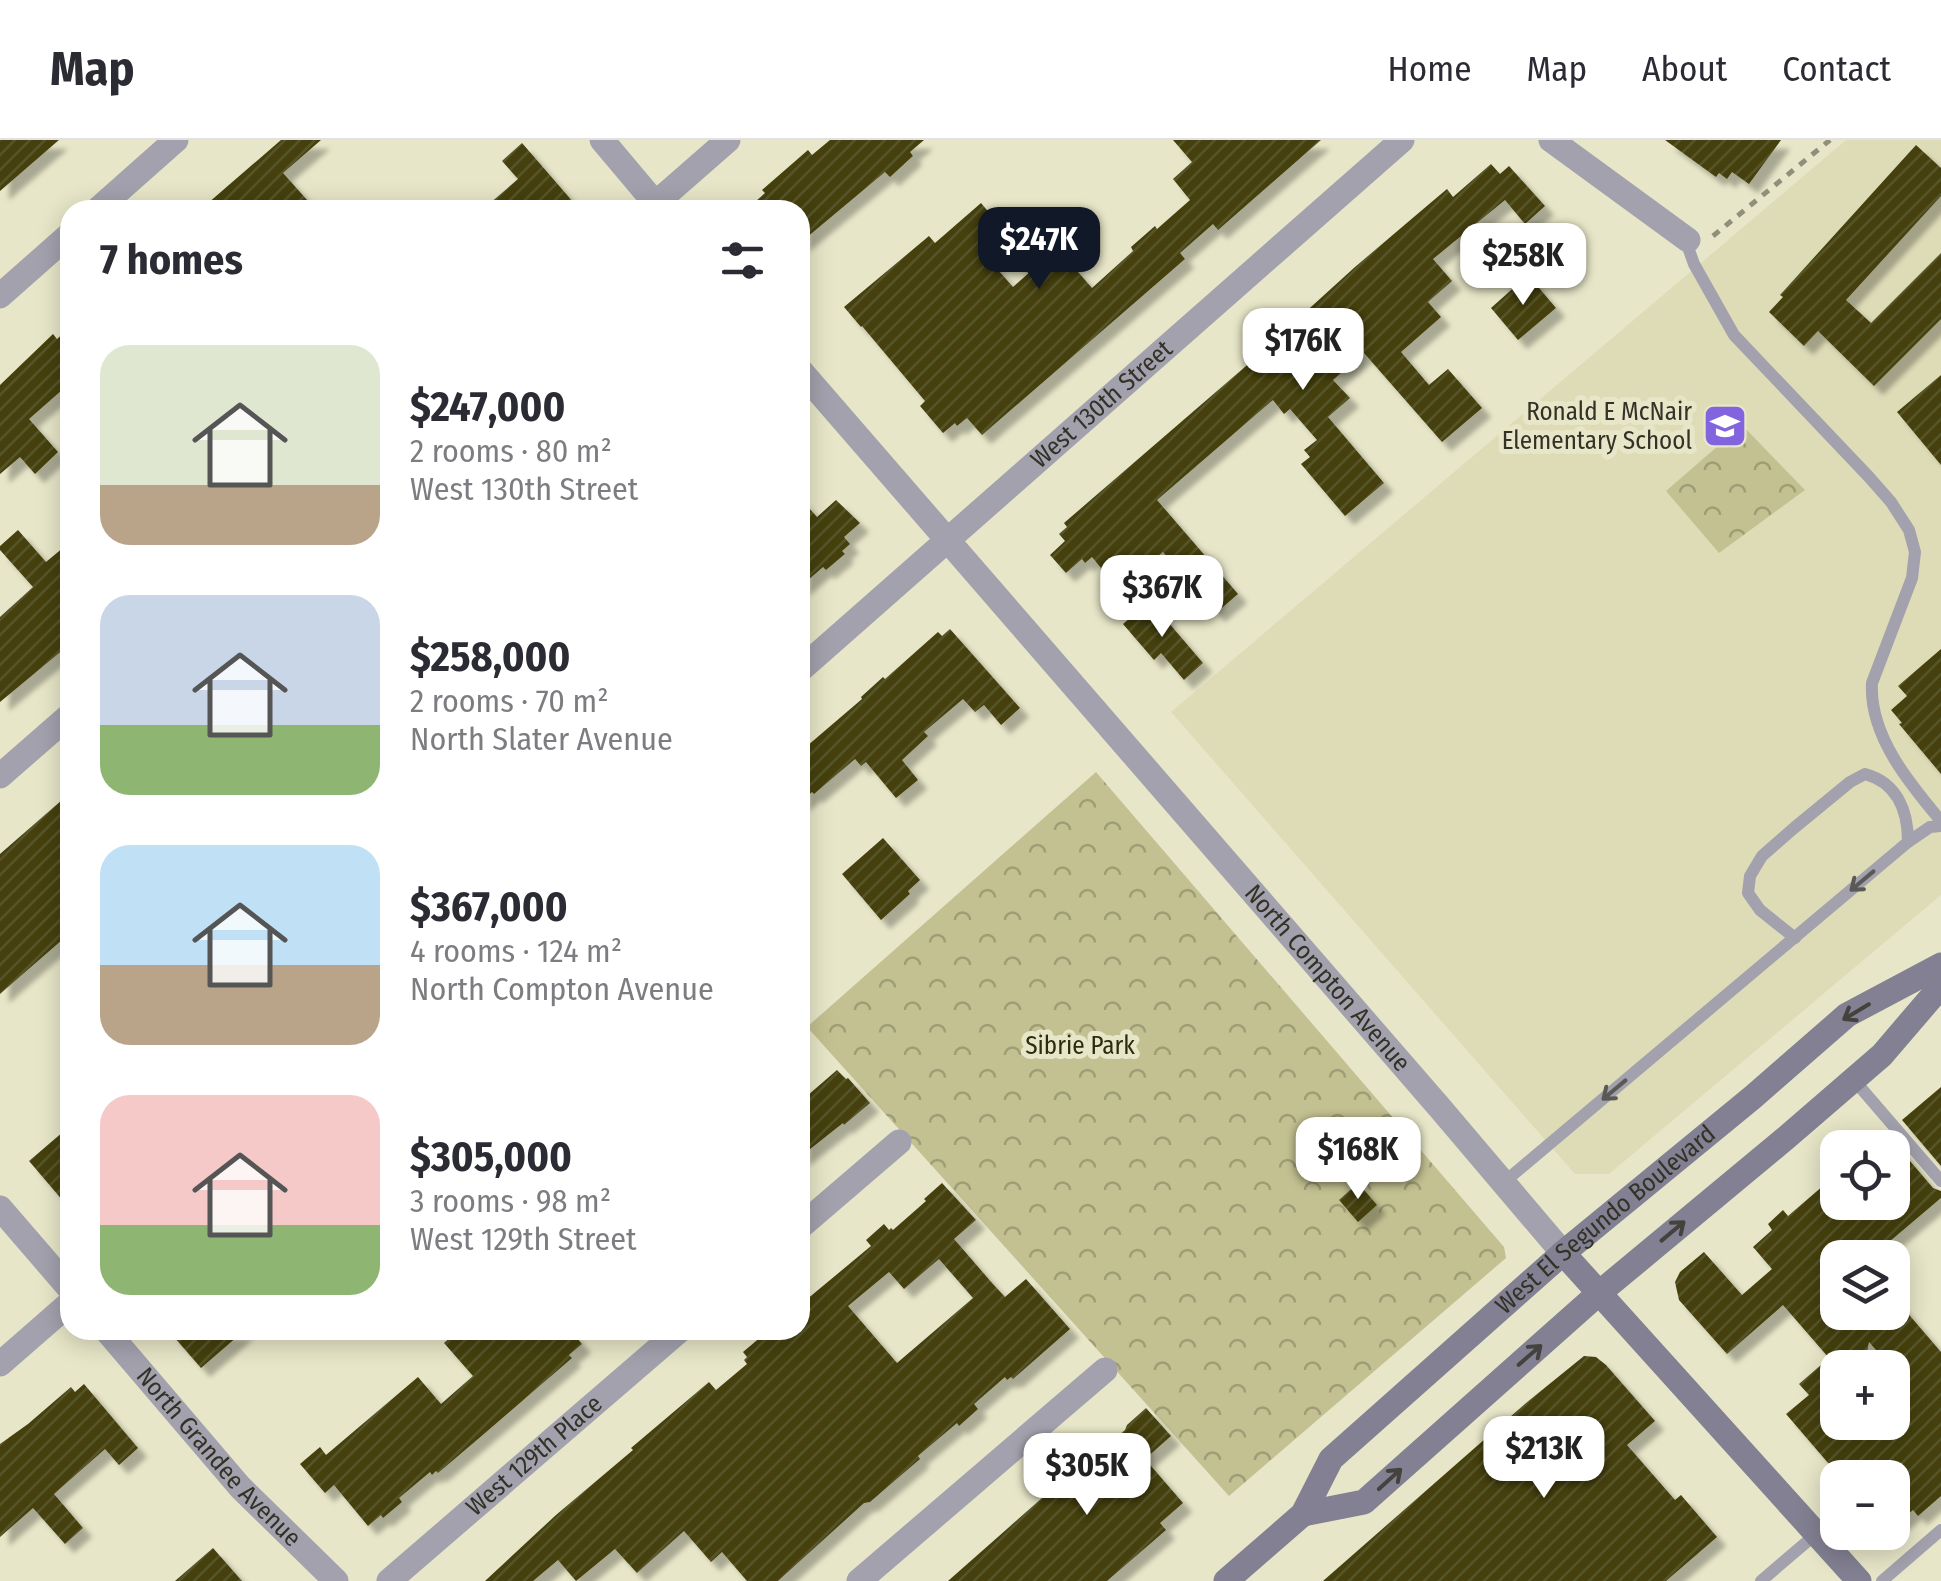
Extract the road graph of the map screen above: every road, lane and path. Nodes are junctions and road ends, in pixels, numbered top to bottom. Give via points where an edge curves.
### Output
1 (176, 140) edge
2 (602, 140) edge
3 (728, 140) edge
4 (1402, 140) edge
5 (1551, 140) edge
6 (1830, 140) edge
7 (108, 200) edge
8 (649, 200) edge
9 (664, 200) edge
10 (1688, 240) junction
11 (60, 243) edge
12 (0, 296) edge
13 (810, 382) edge
14 (948, 541) junction
15 (810, 661) edge
16 (60, 724) edge
17 (0, 776) edge
18 (1941, 824) edge
19 (1908, 842) junction
20 (1796, 938) junction
21 (1941, 965) edge
22 (1941, 986) edge
23 (1854, 1080) junction
24 (899, 1142) dead end
25 (1941, 1182) edge
26 (1503, 1183) junction
27 (0, 1208) edge
28 (810, 1218) edge
29 (1562, 1253) junction
30 (60, 1277) edge
31 (1598, 1294) junction
32 (60, 1312) edge
33 (115, 1340) edge
34 (668, 1340) edge
35 (0, 1364) edge
36 (1105, 1370) dead end
37 (1303, 1514) junction
38 (1941, 1530) edge
39 (1816, 1534) junction
40 (336, 1581) edge
41 (388, 1581) edge
42 (859, 1581) edge
43 (1226, 1581) edge
44 (1761, 1581) edge
45 (1859, 1581) edge
46 (1882, 1581) edge

1 - 7 street
2 - 8 street
3 - 9 street
4 - 14 street, West 130th Street
5 - 10 street
6 - 10 path via 1704,243
10 - 18 lane via 1694,264 1734,335 1891,502 1909,530 1912,578 1872,697 1889,747
11 - 12 street
13 - 14 street, North Compton Avenue
14 - 15 street, West 130th Street
14 - 26 street, North Compton Avenue
16 - 17 street
18 - 19 lane
19 -> 20 lane
19 - 20 lane via 1898,796 1865,774 1794,828 1762,856 1748,893
20 -> 26 lane
21 -> 29 main road, West El Segundo Boulevard via 1848,1015
22 - 23 main road, West El Segundo Boulevard
23 - 25 lane
31 -> 23 main road, West El Segundo Boulevard
24 - 28 street
26 - 29 street, North Compton Avenue
27 - 30 street
29 - 31 main road, North Compton Avenue
29 - 37 main road, West El Segundo Boulevard via 1331,1459
37 -> 31 main road, West El Segundo Boulevard via 1364,1502
31 - 39 main road, North Compton Avenue
32 - 35 street
33 - 40 street, North Grandee Avenue via 240,1487
34 - 41 street, West 129th Place
36 - 42 street
37 - 43 main road, West El Segundo Boulevard
38 - 46 lane
39 - 44 lane
39 - 45 main road, North Compton Avenue

